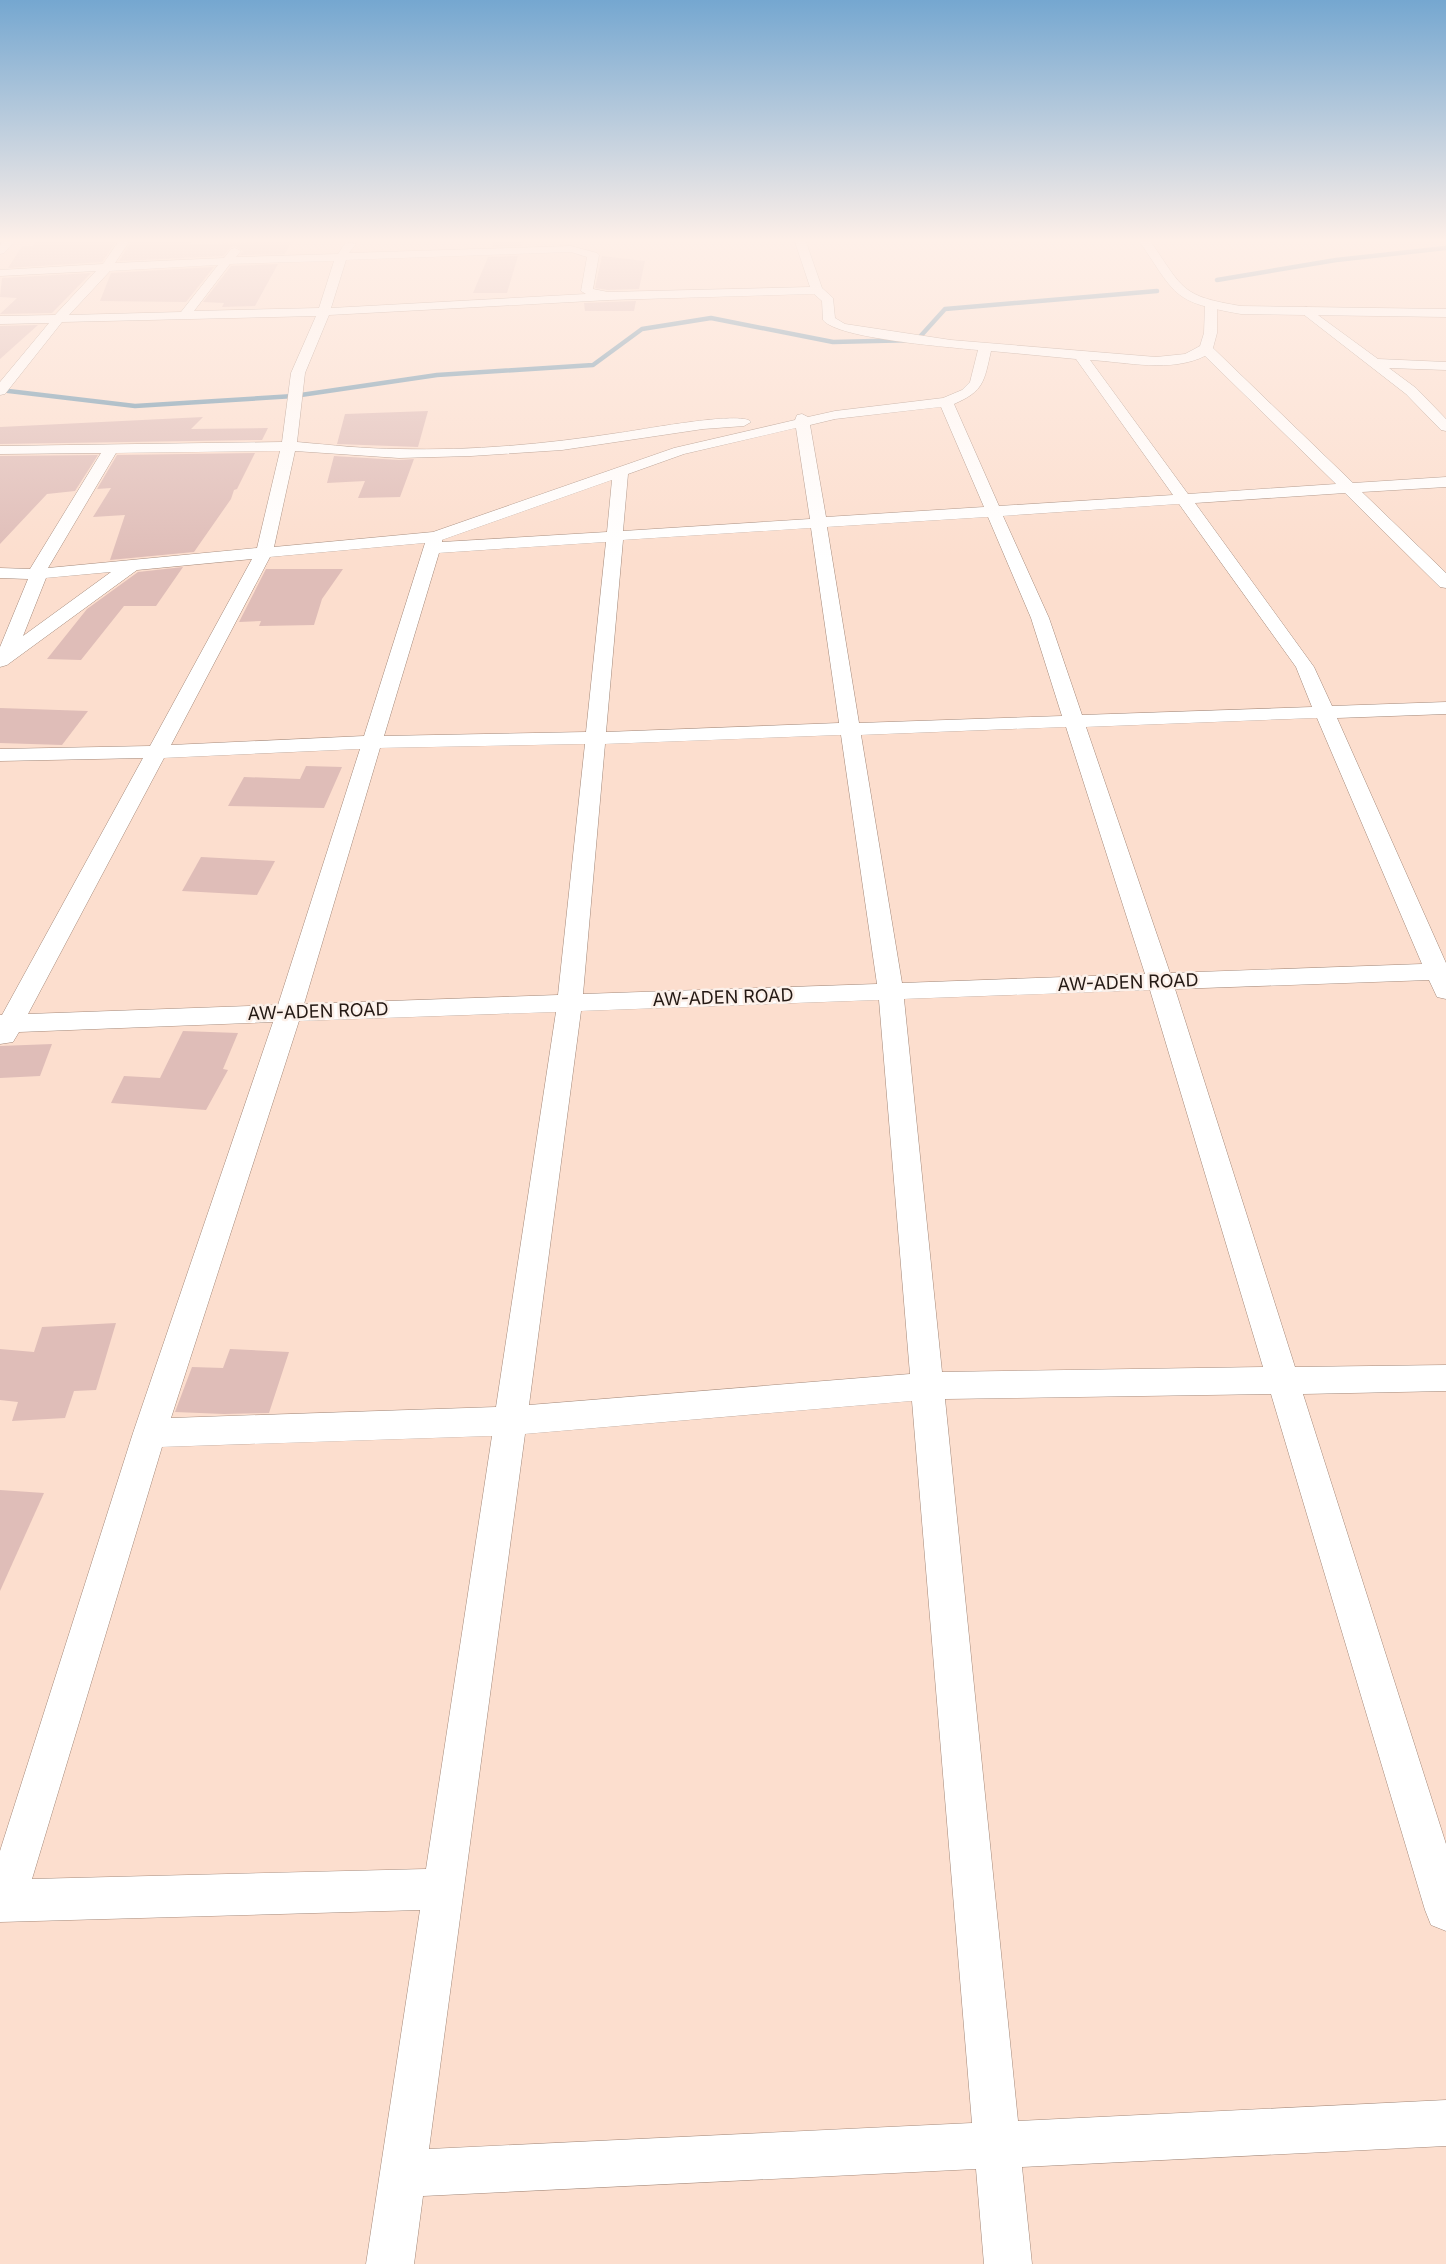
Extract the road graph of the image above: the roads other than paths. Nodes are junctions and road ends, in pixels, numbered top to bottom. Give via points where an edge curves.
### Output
1 (35, 348) edge
2 (309, 348) edge
3 (986, 348) edge
4 (1005, 348) edge
5 (1355, 348) edge
6 (1206, 349) joint
7 (1079, 354) junction
8 (1375, 363) junction
9 (1446, 366) edge
10 (0, 391) edge
11 (946, 402) junction
12 (803, 420) junction
13 (1446, 427) edge
14 (289, 446) junction
15 (111, 449) junction
16 (0, 450) edge
17 (621, 471) junction
18 (1446, 482) edge
19 (1349, 488) junction
20 (1183, 499) junction
21 (994, 511) junction
22 (819, 524) junction
23 (614, 537) junction
24 (433, 543) junction
25 (265, 551) junction
26 (132, 565) junction
27 (0, 573) edge
28 (39, 574) junction
29 (1446, 583) edge
30 (2, 659) edge
31 (1446, 708) edge
32 (1324, 712) junction
33 (1075, 722) junction
34 (850, 728) junction
35 (595, 738) junction
36 (372, 742) junction
37 (157, 752) junction
38 (0, 755) edge
39 (1443, 978) edge
40 (1160, 981) junction
41 (891, 991) junction
42 (570, 1002) junction
43 (289, 1012) junction
44 (4, 1030) edge
45 (1446, 1378) edge
46 (1284, 1381) junction
47 (928, 1386) junction
48 (510, 1421) junction
49 (150, 1433) junction
50 (443, 1889) junction
51 (3, 1901) edge
52 (1446, 1910) edge
53 (1446, 2123) edge
54 (997, 2145) junction
55 (402, 2174) junction
56 (390, 2264) edge
57 (1008, 2264) edge

1 - 10 street
2 - 14 street via 298,373
3 - 11 street via 977,383 967,393
4 - 7 street
5 - 8 street
6 - 7 street via 1187,359 1156,361
6 - 19 street
7 - 20 street
8 - 9 street
8 - 13 street via 1411,390
11 - 12 street
11 - 21 street
12 - 14 street via 703,425 562,446 471,452 399,454
12 - 17 street via 679,451
12 - 22 street
14 - 15 street
14 - 25 street
15 - 16 street
15 - 28 street via 38,570
17 - 23 street
17 - 24 street
18 - 19 street
19 - 20 street
19 - 29 street
20 - 21 street
20 - 32 street via 1304,667
21 - 22 street
21 - 33 street via 1040,618
22 - 23 street
22 - 34 street
23 - 24 street
23 - 35 street
24 - 25 street
24 - 36 street
25 - 26 street
25 - 37 street
26 - 28 street
26 - 30 street
27 - 28 street
28 - 30 street
31 - 32 street
32 - 33 street
32 - 39 street
33 - 34 street
33 - 40 street
34 - 35 street
34 - 41 street
35 - 36 street
35 - 42 street
36 - 37 street
36 - 43 street
37 - 38 street
37 - 44 street
39 - 40 street, AW-ADEN ROAD
40 - 41 street, AW-ADEN ROAD
40 - 46 street
41 - 42 street, AW-ADEN ROAD
41 - 47 street
42 - 43 street, AW-ADEN ROAD
42 - 48 street
43 - 44 street, AW-ADEN ROAD
43 - 49 street
45 - 46 street
46 - 47 street
46 - 52 street
47 - 48 street
47 - 54 street
48 - 49 street
48 - 50 street
49 - 51 street
50 - 51 street
50 - 55 street
53 - 54 street
54 - 55 street
54 - 57 street
55 - 56 street

